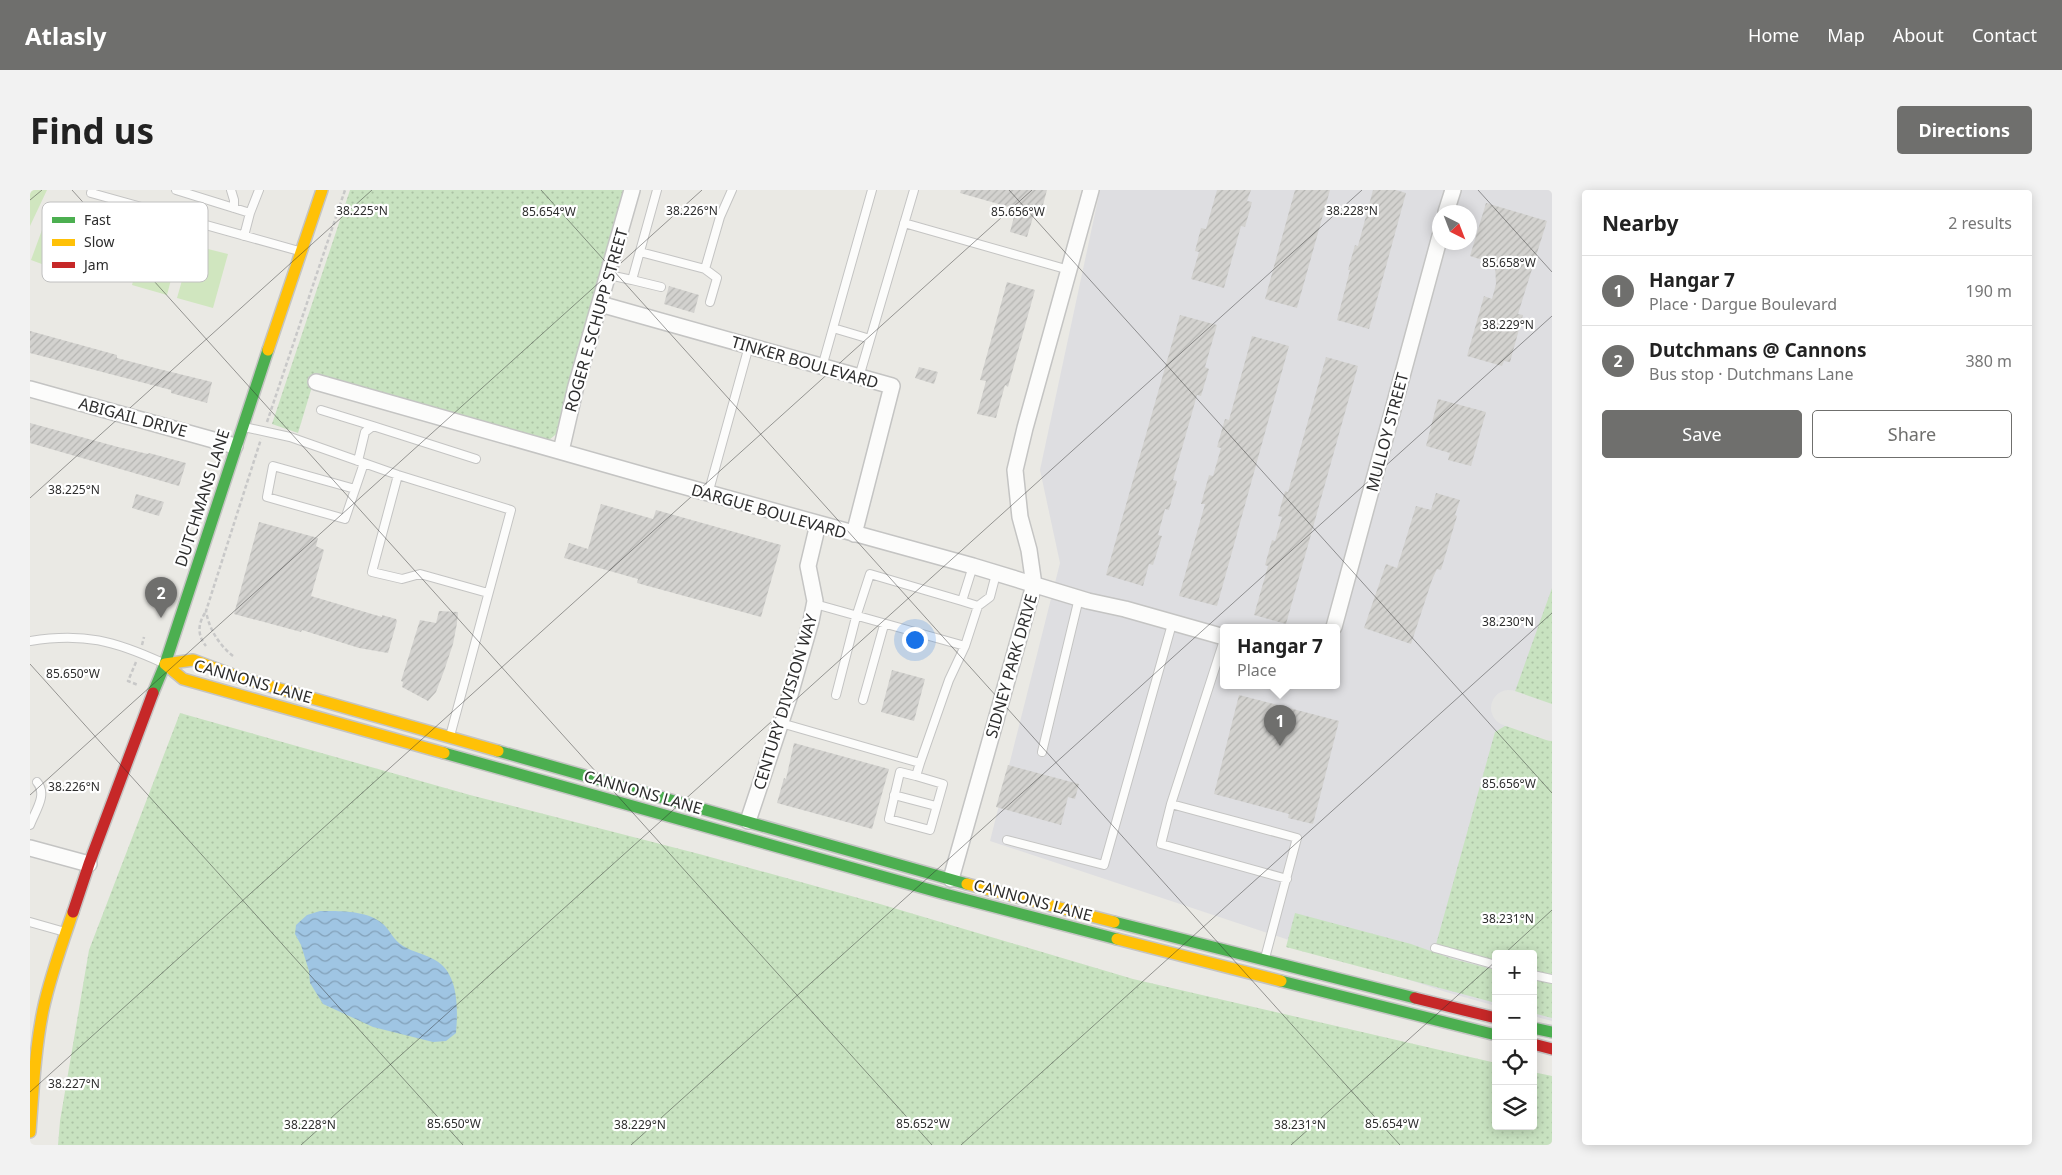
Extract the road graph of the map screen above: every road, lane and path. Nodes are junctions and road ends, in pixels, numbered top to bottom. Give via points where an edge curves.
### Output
1 (176, 190) edge
2 (231, 190) edge
3 (258, 190) edge
4 (322, 190) edge
5 (345, 190) edge
6 (632, 190) edge
7 (657, 190) edge
8 (732, 190) edge
9 (872, 190) edge
10 (914, 190) edge
11 (1091, 190) edge
12 (1453, 190) edge
13 (92, 192) edge
14 (127, 202) edge
15 (1448, 205) edge
16 (234, 208) junction
17 (250, 213) junction
18 (904, 223) junction
19 (208, 226) edge
20 (244, 236) junction
21 (1436, 250) edge
22 (301, 252) junction
23 (640, 252) junction
24 (705, 269) junction
25 (1069, 270) junction
26 (609, 274) junction
27 (632, 280) junction
28 (661, 287) dead end
29 (710, 302) dead end
30 (600, 304) junction
31 (833, 328) junction
32 (870, 339) junction
33 (748, 346) junction
34 (822, 367) junction
35 (859, 377) junction
36 (316, 382) dead end
37 (30, 389) edge
38 (321, 410) dead end
39 (242, 426) junction
40 (373, 426) junction
41 (264, 431) junction
42 (235, 446) junction
43 (561, 450) junction
44 (476, 459) dead end
45 (361, 462) junction
46 (398, 474) junction
47 (355, 489) junction
48 (708, 494) junction
49 (818, 524) junction
50 (854, 534) junction
51 (973, 566) junction
52 (996, 574) junction
53 (1034, 585) junction
54 (488, 593) junction
55 (1079, 598) junction
56 (962, 601) junction
57 (814, 604) junction
58 (978, 606) junction
59 (206, 611) junction
60 (856, 616) junction
61 (1172, 624) junction
62 (1335, 624) edge
63 (884, 625) junction
64 (144, 637) dead end
65 (1220, 637) edge
66 (30, 641) edge
67 (965, 646) junction
68 (208, 648) dead end
69 (227, 650) junction
70 (1220, 651) edge
71 (139, 652) junction
72 (223, 652) dead end
73 (235, 658) dead end
74 (165, 664) junction
75 (154, 689) junction
76 (836, 695) dead end
77 (862, 700) dead end
78 (781, 723) junction
79 (450, 738) junction
80 (1042, 752) dead end
81 (920, 763) junction
82 (916, 776) junction
83 (37, 782) dead end
84 (894, 795) junction
85 (1172, 804) junction
86 (936, 806) junction
87 (748, 821) junction
88 (30, 825) edge
89 (743, 837) junction
90 (1008, 840) dead end
91 (30, 848) edge
92 (89, 864) junction
93 (951, 879) junction
94 (1287, 879) junction
95 (945, 894) junction
96 (30, 922) edge
97 (65, 932) junction
98 (1435, 948) dead end
99 (1264, 961) junction
100 (1492, 964) edge
101 (1537, 975) edge
102 (1260, 976) junction
103 (1552, 979) edge
104 (1492, 1017) edge
105 (1537, 1029) edge
106 (1552, 1032) edge
107 (1492, 1034) edge
108 (1537, 1045) edge
109 (1552, 1049) edge
110 (32, 1094) edge
111 (30, 1132) edge

1 - 16 lane
2 - 16 lane
3 - 17 lane
4 - 22 main road, DUTCHMANS LANE
5 - 41 path
6 - 26 street, ROGER E SCHUPP STREET
7 - 23 lane
8 - 24 lane via 720,217
9 - 31 lane
10 - 18 lane
11 - 25 street, SIDNEY PARK DRIVE
12 - 15 street
13 - 14 lane
16 - 17 lane
17 - 20 lane
18 - 25 lane
18 - 32 lane
19 - 20 lane
20 - 22 lane
21 - 62 street, MULLOY STREET
22 - 39 main road, DUTCHMANS LANE
23 - 24 lane
23 - 27 lane
24 - 29 lane via 717,278
25 - 53 street, SIDNEY PARK DRIVE via 1015,470 1020,516
26 - 27 lane
26 - 30 street, ROGER E SCHUPP STREET
27 - 28 lane
30 - 33 street, TINKER BOULEVARD
30 - 43 street, ROGER E SCHUPP STREET
31 - 32 lane
31 - 34 lane
32 - 35 lane
33 - 34 street, TINKER BOULEVARD
33 - 48 lane
34 - 35 street, TINKER BOULEVARD
35 - 50 street, TINKER BOULEVARD via 892,386
36 - 43 street, DARGUE BOULEVARD
37 - 42 street, ABIGAIL DRIVE
38 - 40 lane
39 - 41 lane
39 - 42 main road, DUTCHMANS LANE
40 - 44 lane
40 - 45 lane via 365,432
41 - 45 lane
41 - 59 path
42 - 74 main road, DUTCHMANS LANE
43 - 48 street, DARGUE BOULEVARD
45 - 46 lane
45 - 47 lane
46 - 54 lane via 511,510
46 - 54 lane via 372,572 402,579 420,574
47 - 47 lane via 345,518 267,497 273,466
48 - 49 street, DARGUE BOULEVARD
49 - 50 street, DARGUE BOULEVARD
49 - 57 street, CENTURY DIVISION WAY via 808,566
50 - 51 street, DARGUE BOULEVARD
51 - 52 street, DARGUE BOULEVARD
51 - 56 lane
52 - 53 street, DARGUE BOULEVARD
52 - 58 lane via 990,597
53 - 55 street, DARGUE BOULEVARD
53 - 93 street, SIDNEY PARK DRIVE
54 - 79 lane
55 - 61 street, DARGUE BOULEVARD
55 - 80 lane
56 - 58 lane
56 - 60 lane via 870,574
57 - 60 lane
57 - 78 street, CENTURY DIVISION WAY
58 - 67 lane
59 - 68 path via 199,628
59 - 69 path via 208,622
60 - 63 lane
60 - 76 lane
61 - 65 street, DARGUE BOULEVARD
61 - 90 lane via 1104,865
63 - 67 lane
63 - 77 lane
64 - 71 path
66 - 71 lane via 67,636
67 - 81 lane via 949,680
69 - 72 path
69 - 73 path
70 - 85 lane
71 - 74 lane
71 - 75 path via 128,681
74 - 75 main road, DUTCHMANS LANE
74 - 79 main road, CANNONS LANE via 194,660 241,678
74 - 89 main road, CANNONS LANE via 184,679
75 - 92 main road, DUTCHMANS LANE
78 - 81 lane
78 - 87 street, CENTURY DIVISION WAY
79 - 87 main road, CANNONS LANE
81 - 82 lane
82 - 84 lane via 900,772
82 - 86 lane via 943,784
83 - 88 lane via 43,795
84 - 86 lane
84 - 86 lane via 889,819 930,830
85 - 94 lane via 1297,838
85 - 94 lane via 1161,844
87 - 89 main road
87 - 93 main road, CANNONS LANE
89 - 95 main road, CANNONS LANE
91 - 92 street
92 - 97 main road, DUTCHMANS LANE
93 - 95 main road
93 - 99 main road, CANNONS LANE
94 - 99 lane
95 - 102 main road, CANNONS LANE
96 - 97 lane
97 - 110 main road, DUTCHMANS LANE via 43,1012
98 - 100 lane
99 - 102 main road
99 - 104 main road, CANNONS LANE
101 - 103 lane
102 - 107 main road, CANNONS LANE
105 - 106 main road
108 - 109 main road
110 - 111 main road, DUTCHMANS LANE

